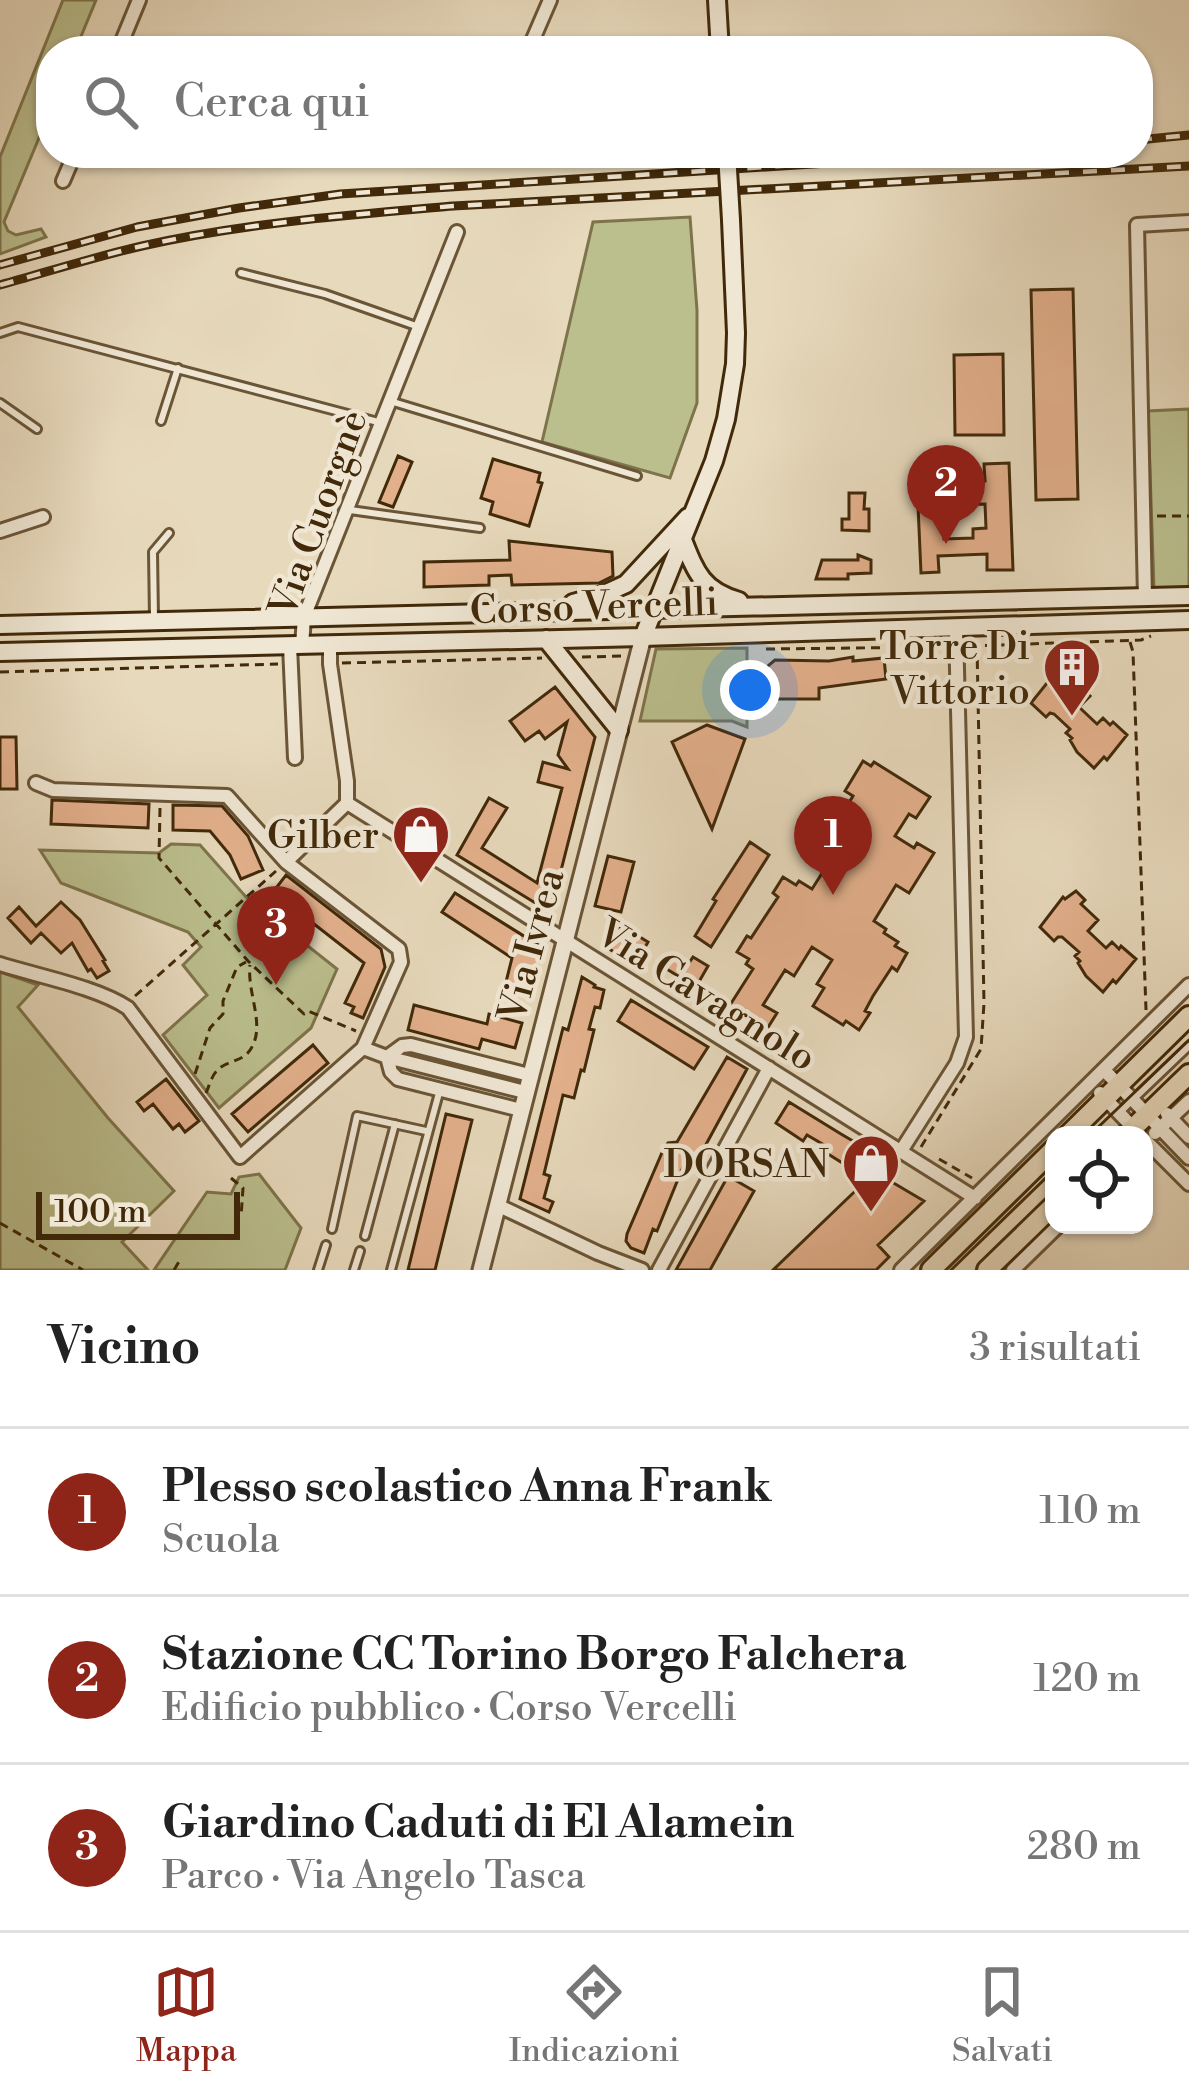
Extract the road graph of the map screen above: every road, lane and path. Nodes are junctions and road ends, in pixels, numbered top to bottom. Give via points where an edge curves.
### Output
1 (139, 0) edge
2 (550, 0) edge
3 (717, 0) edge
4 (124, 36) edge
5 (534, 36) edge
6 (719, 36) edge
7 (69, 168) edge
8 (728, 168) edge
9 (63, 181) dead end
10 (1189, 222) edge
11 (457, 232) dead end
12 (241, 273) dead end
13 (419, 327) junction
14 (0, 333) edge
15 (178, 368) junction
16 (390, 401) junction
17 (0, 403) edge
18 (161, 421) dead end
19 (382, 423) junction
20 (37, 429) dead end
21 (637, 476) dead end
22 (346, 510) junction
23 (693, 512) junction
24 (1143, 516) junction
25 (1189, 516) edge
26 (43, 517) dead end
27 (480, 528) dead end
28 (0, 531) edge
29 (170, 533) dead end
30 (682, 540) junction
31 (1189, 596) edge
32 (1145, 598) junction
33 (758, 606) junction
34 (655, 608) junction
35 (544, 612) junction
36 (304, 616) junction
37 (1189, 620) edge
38 (154, 621) junction
39 (0, 626) edge
40 (1152, 636) dead end
41 (643, 637) junction
42 (956, 637) junction
43 (546, 639) junction
44 (1129, 641) junction
45 (760, 648) dead end
46 (0, 652) edge
47 (294, 652) junction
48 (330, 654) junction
49 (623, 656) dead end
50 (560, 657) junction
51 (0, 672) edge
52 (619, 730) junction
53 (296, 758) dead end
54 (36, 783) dead end
55 (160, 793) junction
56 (347, 803) junction
57 (286, 862) junction
58 (215, 924) junction
59 (566, 941) junction
60 (249, 962) junction
61 (0, 964) edge
62 (1189, 985) edge
63 (124, 1005) junction
64 (1146, 1010) dead end
65 (1189, 1016) edge
66 (366, 1042) junction
67 (1189, 1046) edge
68 (386, 1057) junction
69 (769, 1068) junction
70 (1104, 1070) junction
71 (1189, 1074) edge
72 (1090, 1084) junction
73 (189, 1090) junction
74 (440, 1090) junction
75 (525, 1092) junction
76 (1189, 1101) edge
77 (201, 1106) junction
78 (1139, 1120) edge
79 (395, 1124) junction
80 (426, 1131) junction
81 (1189, 1137) edge
82 (901, 1151) junction
83 (938, 1158) dead end
84 (1045, 1158) edge
85 (1189, 1158) edge
86 (231, 1178) dead end
87 (973, 1179) dead end
88 (1189, 1184) edge
89 (975, 1198) junction
90 (496, 1205) junction
91 (1045, 1214) edge
92 (241, 1217) dead end
93 (0, 1223) edge
94 (332, 1229) dead end
95 (1050, 1234) edge
96 (365, 1236) dead end
97 (326, 1245) dead end
98 (360, 1251) dead end
99 (598, 1253) junction
100 (180, 1260) dead end
101 (83, 1270) edge
102 (174, 1270) edge
103 (319, 1270) edge
104 (354, 1270) edge
105 (391, 1270) edge
106 (481, 1270) edge
107 (612, 1270) edge
108 (643, 1270) edge
109 (659, 1270) edge
110 (902, 1270) edge
111 (931, 1270) edge
112 (987, 1270) edge
113 (1012, 1270) edge

1 - 4 street
2 - 5 street
3 - 6 main road
7 - 9 street
8 - 23 main road, bridge via 735,364 726,419
10 - 24 street via 1138,225
11 - 13 street, Via Cuorgnè
12 - 13 lane
13 - 16 street, Via Cuorgnè
14 - 15 lane via 18,327
15 - 18 lane
15 - 19 lane
16 - 19 street, Via Cuorgnè
16 - 21 lane, Via Cuorgnè
17 - 20 lane
19 - 22 street, Via Cuorgnè
22 - 27 lane
22 - 36 street, Via Cuorgnè
23 - 30 main road
23 - 35 main road via 626,584
24 - 25 path
24 - 32 street
26 - 28 street
29 - 38 lane via 153,552
30 - 33 main road via 707,586
30 - 34 main road
31 - 32 main road, Corso Vercelli
32 - 33 main road, Corso Vercelli
33 - 34 main road, Corso Vercelli
34 - 35 main road, Corso Vercelli
34 - 41 main road
35 - 36 main road, Corso Vercelli
36 - 38 main road, Corso Vercelli
36 - 47 street, Via Cuorgnè
37 - 42 main road, Corso Vercelli
38 - 39 main road, Corso Vercelli
40 - 44 path
41 - 42 main road, Corso Vercelli
41 - 43 main road, Corso Vercelli
41 - 52 street, Via Ivrea
42 - 44 path
42 - 45 path
42 - 82 street via 966,1037
43 - 48 main road, Corso Vercelli
43 - 50 main road
44 - 64 path
46 - 47 main road, Corso Vercelli
47 - 48 main road, Corso Vercelli
47 - 51 path
47 - 53 street, Via Cuorgnè
48 - 50 path
48 - 56 street
49 - 50 path
50 - 52 main road
52 - 59 street, Via Ivrea
54 - 55 street
55 - 57 street via 226,796
55 - 58 path via 159,858
56 - 57 street
56 - 59 street, Via Cavagnolo
57 - 58 path
57 - 66 street via 402,955
58 - 60 path
58 - 63 path
59 - 69 street, Via Cavagnolo
59 - 75 street, Via Ivrea
60 - 66 path via 304,1014
60 - 73 path via 237,967
60 - 77 path via 254,1045 218,1070
61 - 63 street
62 - 70 street
63 - 73 street
65 - 78 main road
66 - 68 street
66 - 77 street via 240,1157
67 - 78 lane
68 - 74 street via 398,1079
68 - 75 street via 411,1045
69 - 82 street, Via Cavagnolo
69 - 109 street
70 - 72 street
70 - 78 street
71 - 78 main road
72 - 78 street
72 - 89 street
73 - 77 street
74 - 75 street
74 - 80 lane
75 - 90 street, Via Ivrea
76 - 78 street
78 - 81 street
78 - 85 street
78 - 88 street
79 - 80 lane
79 - 94 lane via 356,1116
79 - 96 lane
80 - 105 lane
82 - 89 street, Via Cavagnolo
83 - 87 path
84 - 111 main road
86 - 92 path via 243,1188
89 - 110 street
90 - 99 street
90 - 106 street, Via Ivrea
91 - 112 main road
93 - 101 path
95 - 113 street
97 - 103 lane
98 - 104 lane
99 - 107 street
99 - 108 street
100 - 102 path

